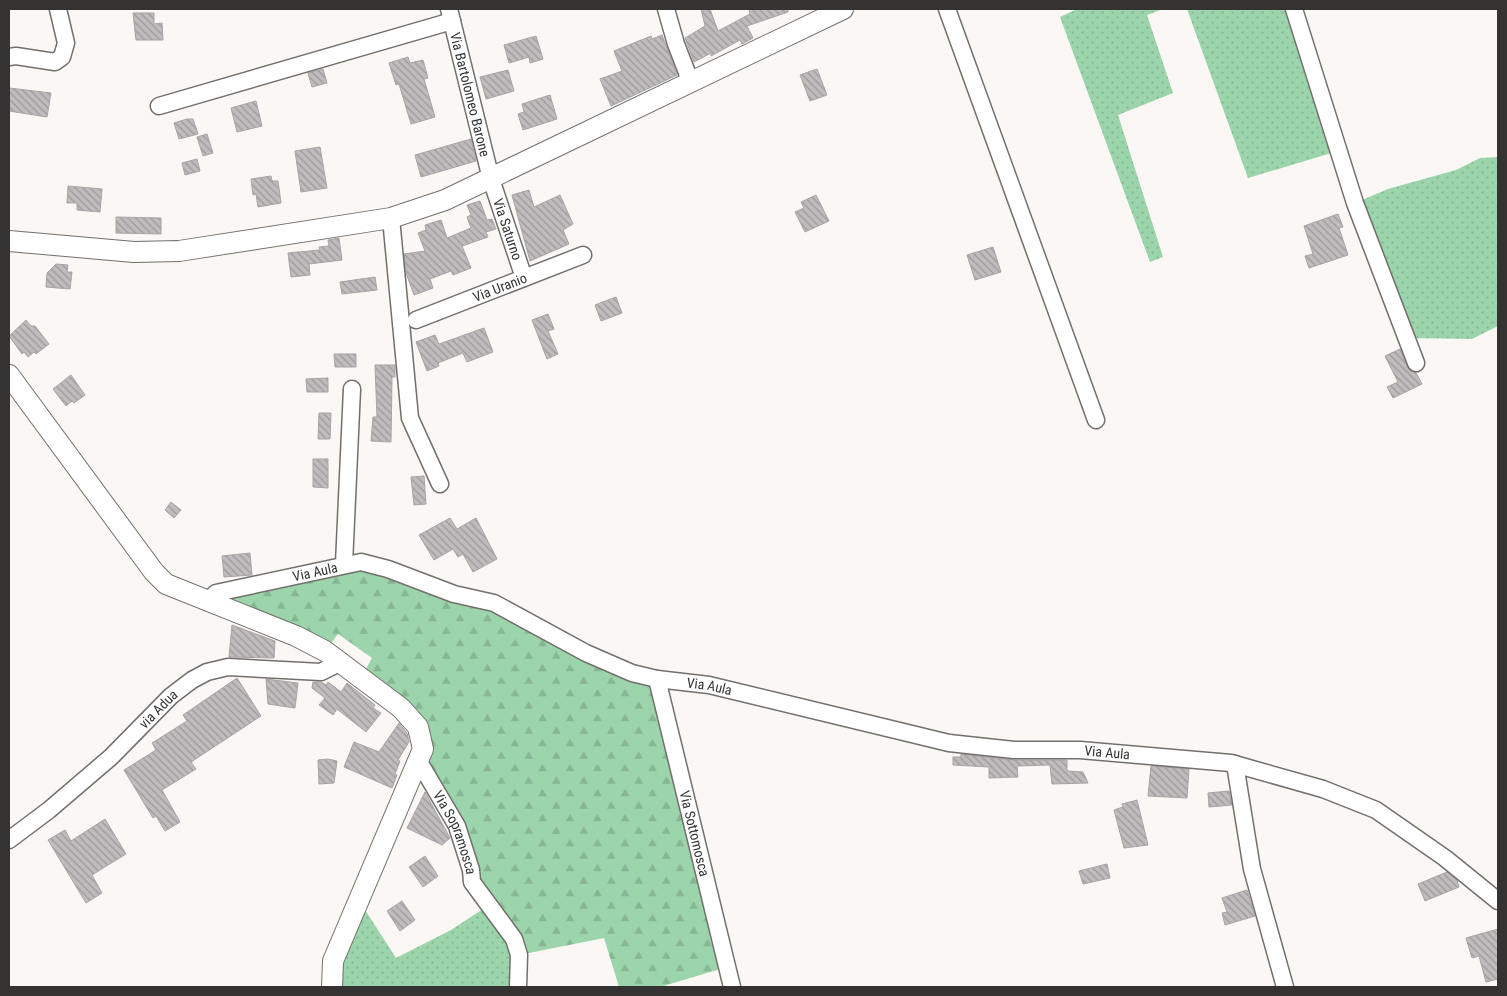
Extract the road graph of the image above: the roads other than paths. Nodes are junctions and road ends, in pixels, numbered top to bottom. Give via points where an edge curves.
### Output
1 (58, 9) edge
2 (666, 9) edge
3 (843, 9) edge
4 (947, 9) edge
5 (1294, 9) edge
6 (450, 15) edge
7 (9, 57) edge
8 (691, 83) junction
9 (159, 106) dead end
10 (491, 179) junction
11 (390, 218) junction
12 (9, 241) edge
13 (583, 255) dead end
14 (524, 278) junction
15 (416, 320) dead end
16 (1416, 363) dead end
17 (9, 375) edge
18 (352, 389) dead end
19 (1096, 420) dead end
20 (440, 484) dead end
21 (344, 564) junction
22 (207, 602) junction
23 (341, 662) junction
24 (657, 679) junction
25 (418, 760) junction
26 (1235, 764) junction
27 (9, 840) edge
28 (1498, 901) edge
29 (332, 987) edge
30 (518, 987) edge
31 (732, 987) edge
32 (1285, 987) edge

1 - 7 street via 66,43 62,57 55,62
2 - 8 street
3 - 8 main road
4 - 19 street
5 - 16 street via 1355,203
6 - 9 street
6 - 10 street, Via Bartolomeo Barone
8 - 10 main road
10 - 11 main road via 445,200
10 - 14 street, Via Saturno
11 - 12 main road via 179,251 134,252
11 - 20 street via 410,418
13 - 14 street, Via Uranio
14 - 15 street, Via Uranio
17 - 22 main road via 154,572 166,584
18 - 21 street
21 - 22 street, Via Aula via 216,593
21 - 24 street, Via Aula via 370,564 454,594 494,603 586,653 632,673
22 - 23 main road via 296,636
23 - 25 main road via 401,708 418,727 423,748
23 - 27 street, via Adua via 321,672 228,667 192,680 171,696 111,757 50,810
24 - 26 street, Via Aula via 710,685 950,743 1014,750 1080,750
24 - 31 street, Via Sottomosca
25 - 29 main road via 333,960
25 - 30 street, Via Sopramosca via 457,826 472,882 514,939 518,955
26 - 28 street, Via Aula via 1323,789 1376,810 1445,858
26 - 32 street via 1252,868

